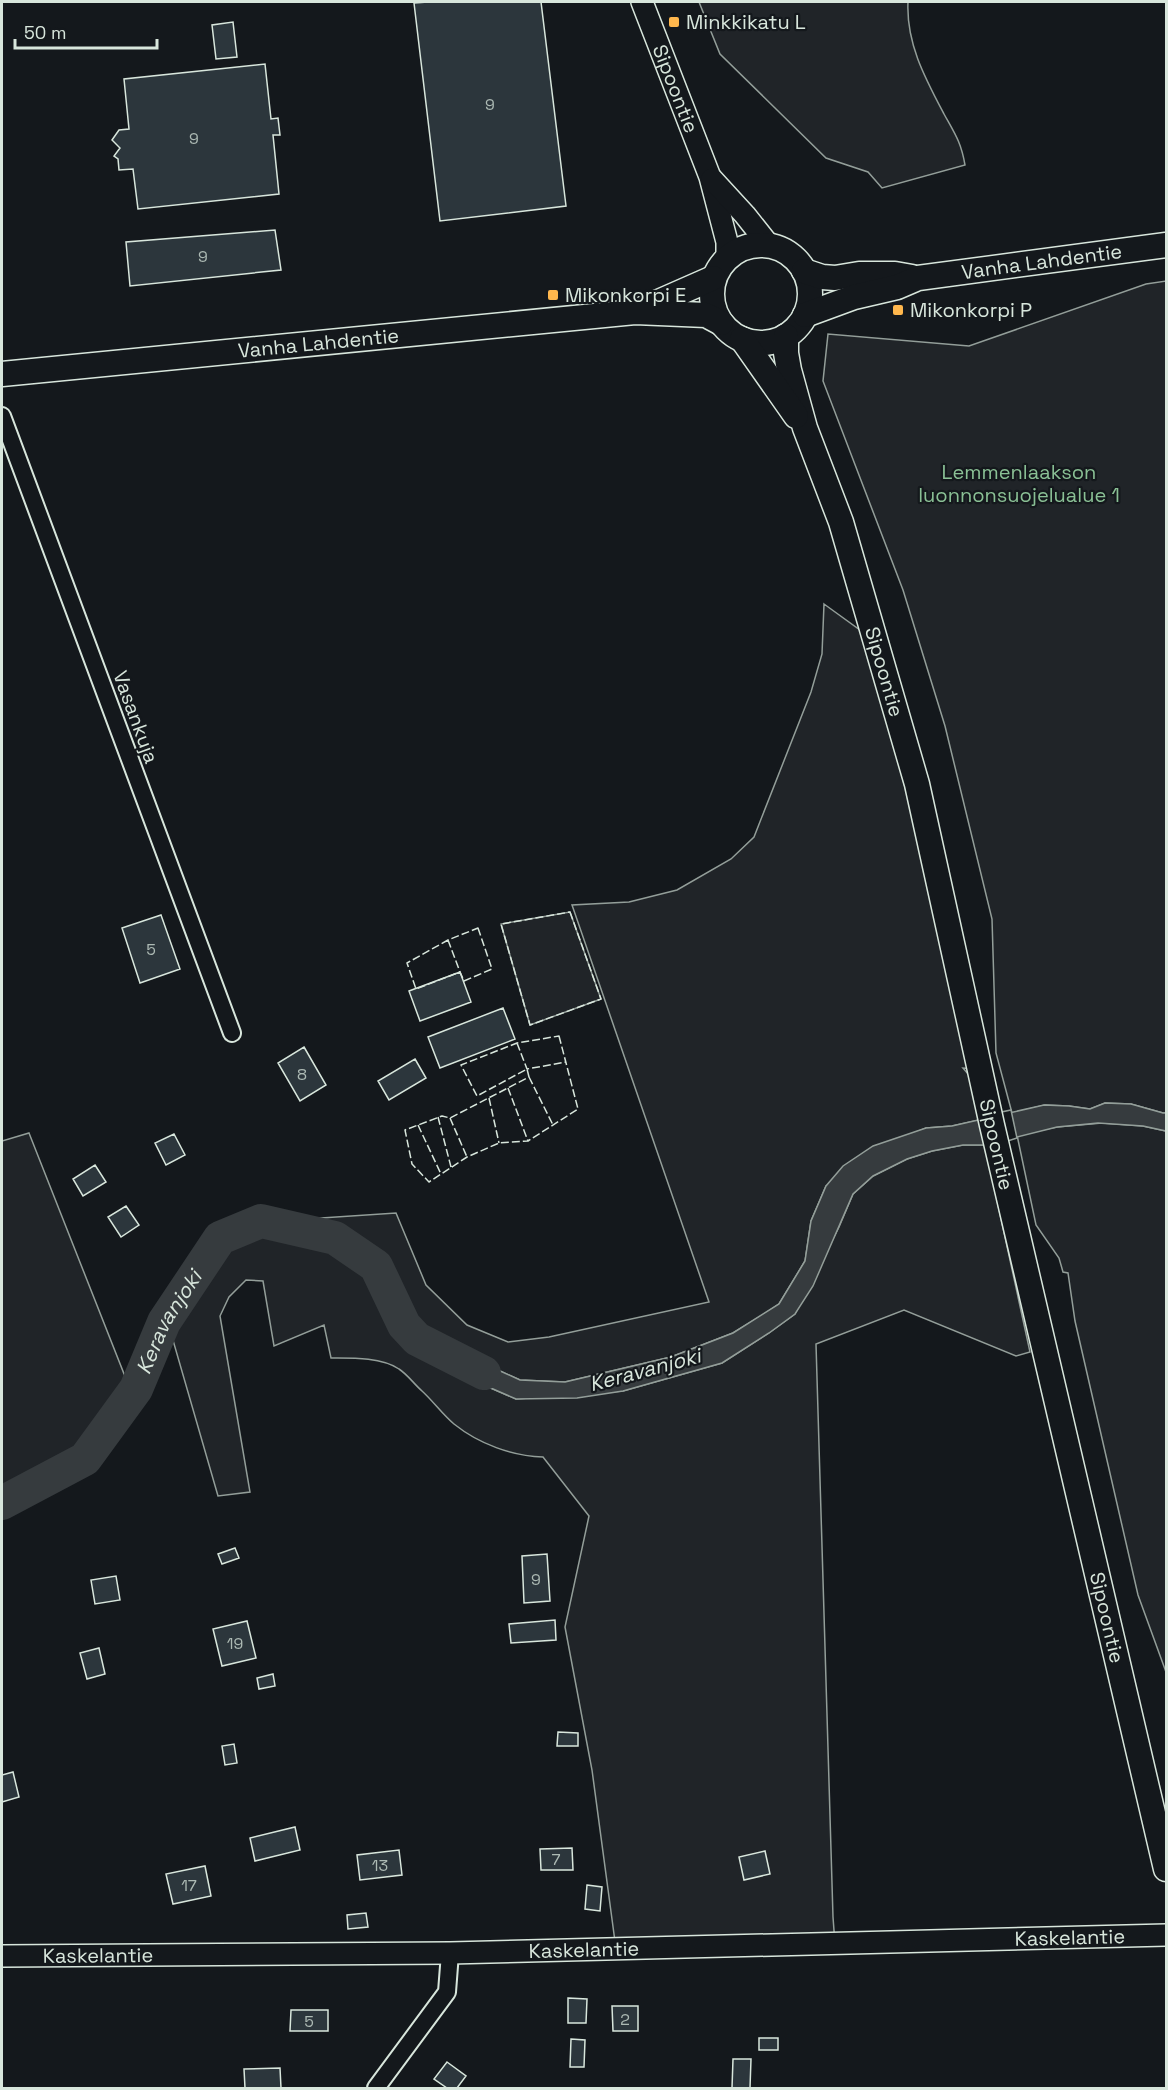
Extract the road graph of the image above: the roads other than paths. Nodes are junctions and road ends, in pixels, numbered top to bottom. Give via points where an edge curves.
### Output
1 (642, 2) edge
2 (710, 177) junction
3 (768, 244) junction
4 (1167, 245) edge
5 (727, 258) junction
6 (804, 271) junction
7 (713, 278) junction
8 (918, 278) junction
9 (636, 312) junction
10 (805, 315) junction
11 (721, 322) junction
12 (786, 336) junction
13 (742, 339) junction
14 (2, 374) edge
15 (2, 416) edge
16 (805, 428) junction
17 (232, 1033) dead end
18 (1167, 1869) edge
19 (1167, 1935) edge
20 (450, 1953) junction
21 (2, 1956) edge
22 (375, 2088) edge

1 - 2 street, Sipoontie
2 - 3 street, Sipoontie
2 - 5 street, Sipoontie via 727,242
3 - 5 main road via 751,245
3 - 6 main road via 784,250
4 - 8 main road, Vanha Lahdentie
5 - 7 main road
6 - 8 main road, Vanha Lahdentie via 835,278 895,274
6 - 10 main road via 810,292
7 - 9 main road, Vanha Lahdentie
7 - 11 main road via 714,312
8 - 10 main road, Vanha Lahdentie
9 - 11 main road, Vanha Lahdentie via 706,315
9 - 14 main road, Vanha Lahdentie
10 - 12 main road via 800,325
11 - 13 main road
12 - 13 main road via 771,343
12 - 16 main road, Sipoontie via 789,370
13 - 16 main road, Sipoontie
15 - 17 street, Vasankuja
16 - 18 main road, Sipoontie via 841,522 917,784
19 - 20 street, Kaskelantie
20 - 21 street, Kaskelantie
20 - 22 street via 447,1992

